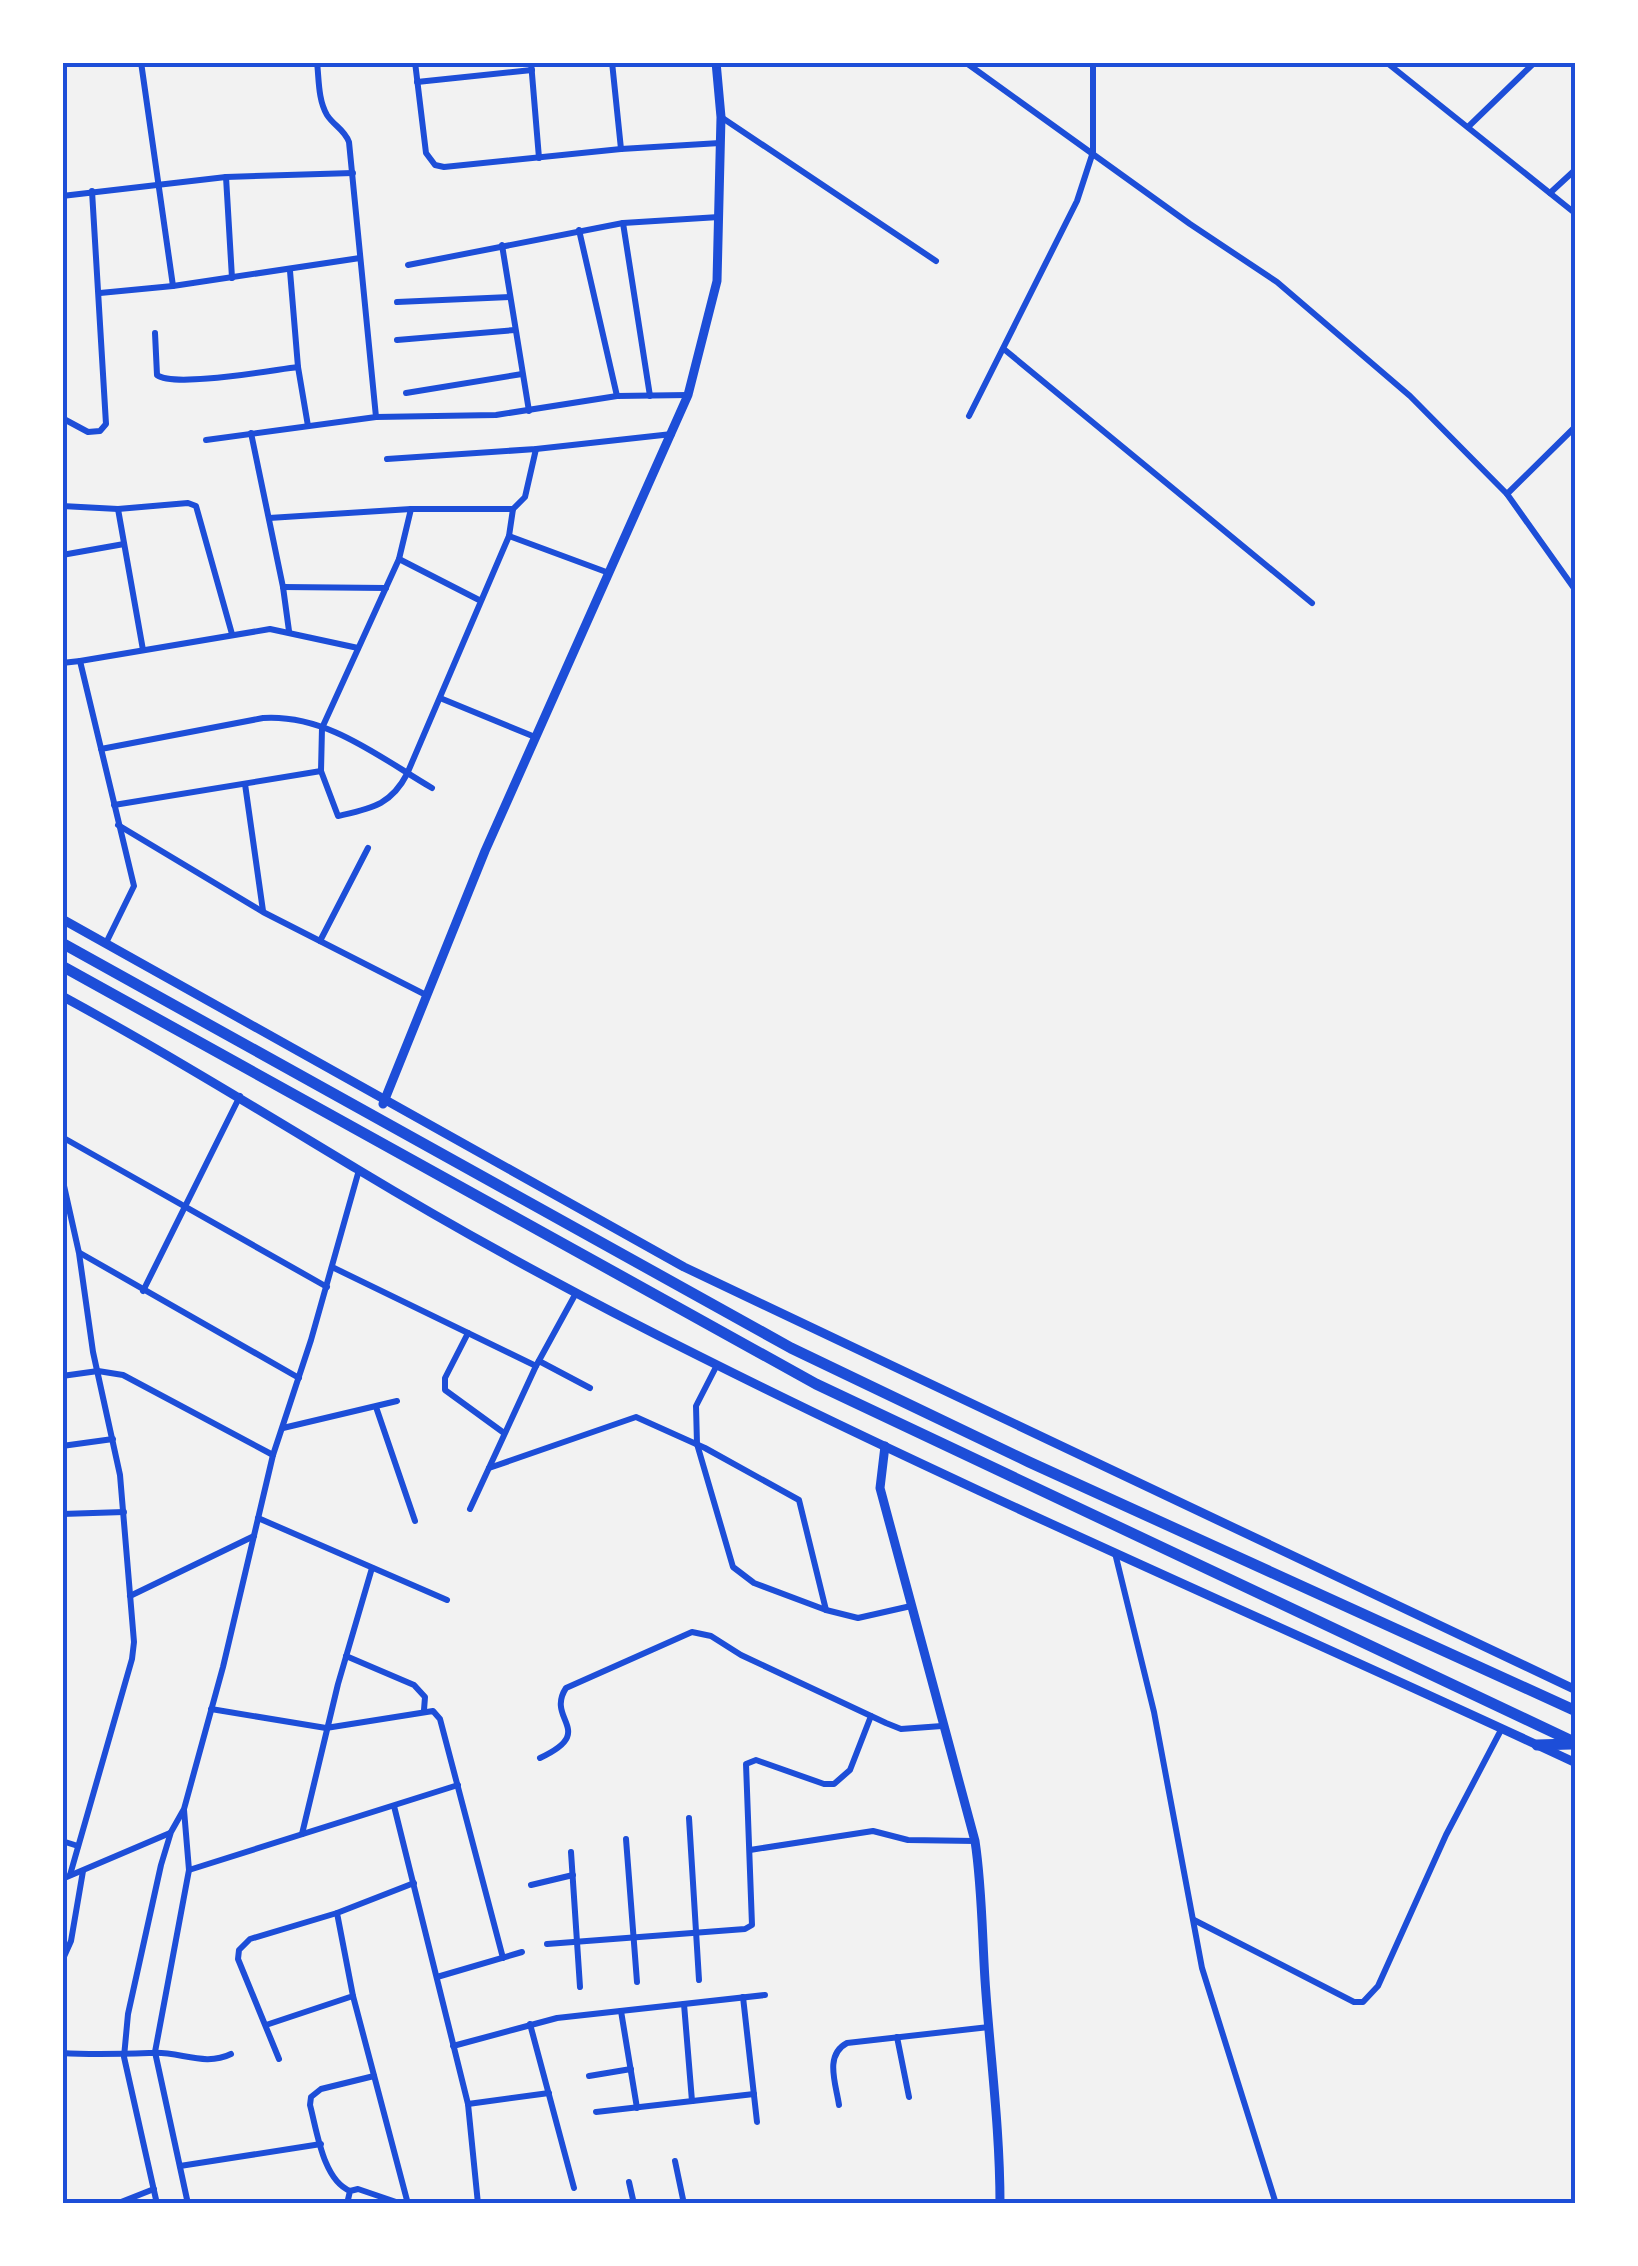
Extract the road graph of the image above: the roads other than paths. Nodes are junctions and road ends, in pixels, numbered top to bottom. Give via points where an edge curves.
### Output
1 (317, 62) edge
2 (415, 62) edge
3 (612, 62) edge
4 (716, 62) edge
5 (965, 62) edge
6 (1093, 62) edge
7 (1386, 62) edge
8 (1535, 62) edge
9 (142, 63) edge
10 (531, 66) edge
11 (416, 82) junction
12 (722, 117) junction
13 (1468, 127) junction
14 (721, 143) junction
15 (621, 149) junction
16 (1094, 152) junction
17 (539, 158) junction
18 (1576, 169) edge
19 (353, 173) junction
20 (226, 176) junction
21 (156, 182) junction
22 (92, 190) junction
23 (1550, 193) junction
24 (62, 196) edge
25 (1576, 214) edge
26 (721, 216) junction
27 (623, 224) junction
28 (579, 230) junction
29 (502, 244) junction
30 (360, 258) junction
31 (936, 261) dead end
32 (408, 265) dead end
33 (290, 270) junction
34 (232, 278) junction
35 (173, 286) junction
36 (100, 292) junction
37 (510, 297) junction
38 (396, 302) dead end
39 (515, 330) junction
40 (155, 333) dead end
41 (398, 340) dead end
42 (1005, 350) junction
43 (298, 367) junction
44 (522, 374) junction
45 (406, 393) dead end
46 (618, 396) junction
47 (650, 396) junction
48 (688, 396) junction
49 (529, 411) junction
50 (969, 416) dead end
51 (376, 417) junction
52 (62, 418) edge
53 (308, 426) junction
54 (1576, 426) edge
55 (252, 433) junction
56 (673, 434) junction
57 (206, 440) dead end
58 (536, 450) junction
59 (387, 459) dead end
60 (1508, 494) junction
61 (62, 506) edge
62 (118, 509) junction
63 (411, 510) junction
64 (513, 510) junction
65 (269, 518) junction
66 (509, 536) junction
67 (124, 544) junction
68 (62, 555) edge
69 (399, 559) junction
70 (610, 573) junction
71 (283, 587) junction
72 (386, 588) junction
73 (1576, 592) edge
74 (482, 600) junction
75 (1312, 603) dead end
76 (289, 631) junction
77 (232, 634) junction
78 (359, 648) junction
79 (143, 650) junction
80 (80, 660) junction
81 (62, 664) edge
82 (440, 698) junction
83 (322, 728) junction
84 (535, 737) junction
85 (100, 749) junction
86 (322, 771) junction
87 (407, 774) junction
88 (244, 784) junction
89 (432, 788) dead end
90 (114, 805) junction
91 (117, 824) junction
92 (368, 848) dead end
93 (263, 912) junction
94 (62, 920) edge
95 (320, 941) junction
96 (62, 943) edge
97 (106, 943) junction
98 (62, 966) edge
99 (62, 996) edge
100 (428, 996) junction
101 (240, 1096) junction
102 (384, 1101) junction
103 (62, 1137) edge
104 (363, 1155) dead end
105 (359, 1170) junction
106 (63, 1178) edge
107 (184, 1208) junction
108 (79, 1253) junction
109 (332, 1267) junction
110 (327, 1287) junction
111 (143, 1291) junction
112 (576, 1292) junction
113 (468, 1333) junction
114 (537, 1364) junction
115 (716, 1365) junction
116 (98, 1371) junction
117 (62, 1376) edge
118 (299, 1378) junction
119 (590, 1388) dead end
120 (397, 1401) dead end
121 (376, 1407) junction
122 (284, 1428) junction
123 (504, 1433) junction
124 (113, 1438) junction
125 (697, 1444) junction
126 (62, 1446) edge
127 (886, 1446) junction
128 (274, 1455) junction
129 (489, 1468) junction
130 (470, 1508) dead end
131 (124, 1512) junction
132 (62, 1514) edge
133 (258, 1518) junction
134 (416, 1521) dead end
135 (254, 1536) junction
136 (1115, 1552) junction
137 (372, 1568) junction
138 (130, 1596) junction
139 (447, 1600) dead end
140 (910, 1606) junction
141 (826, 1610) junction
142 (346, 1656) junction
143 (1576, 1690) edge
144 (212, 1709) junction
145 (424, 1710) junction
146 (1576, 1711) edge
147 (871, 1716) junction
148 (942, 1726) junction
149 (326, 1728) junction
150 (1500, 1730) junction
151 (1576, 1744) edge
152 (1537, 1745) junction
153 (540, 1758) dead end
154 (1576, 1763) edge
155 (458, 1785) junction
156 (394, 1806) junction
157 (184, 1809) junction
158 (689, 1818) dead end
159 (171, 1832) junction
160 (302, 1836) junction
161 (626, 1839) dead end
162 (62, 1841) edge
163 (975, 1841) junction
164 (78, 1846) junction
165 (750, 1850) junction
166 (572, 1852) dead end
167 (190, 1870) junction
168 (83, 1871) junction
169 (572, 1875) junction
170 (66, 1877) edge
171 (414, 1883) junction
172 (531, 1885) dead end
173 (338, 1913) junction
174 (1193, 1919) junction
175 (695, 1932) junction
176 (632, 1938) junction
177 (576, 1942) junction
178 (547, 1944) dead end
179 (522, 1952) dead end
180 (503, 1958) junction
181 (62, 1961) edge
182 (437, 1977) junction
183 (699, 1980) dead end
184 (638, 1982) dead end
185 (580, 1987) dead end
186 (766, 1995) dead end
187 (354, 1996) junction
188 (743, 1997) junction
189 (684, 2004) junction
190 (621, 2011) junction
191 (530, 2024) junction
192 (266, 2025) junction
193 (990, 2027) junction
194 (897, 2038) junction
195 (453, 2046) junction
196 (155, 2052) junction
197 (62, 2053) edge
198 (231, 2054) dead end
199 (124, 2056) junction
200 (280, 2059) dead end
201 (630, 2069) junction
202 (374, 2076) junction
203 (588, 2076) dead end
204 (550, 2093) junction
205 (754, 2094) junction
206 (908, 2097) dead end
207 (692, 2101) junction
208 (468, 2104) junction
209 (839, 2105) dead end
210 (637, 2108) junction
211 (596, 2112) dead end
212 (757, 2122) dead end
213 (322, 2144) junction
214 (674, 2162) dead end
215 (180, 2166) junction
216 (629, 2182) dead end
217 (574, 2188) dead end
218 (154, 2190) junction
219 (350, 2191) junction
220 (116, 2204) edge
221 (157, 2204) edge
222 (188, 2204) edge
223 (348, 2204) edge
224 (405, 2204) edge
225 (478, 2204) edge
226 (634, 2204) edge
227 (684, 2204) edge
228 (1000, 2204) edge
229 (1276, 2204) edge

1 - 19 street via 321,101 346,134
2 - 11 street
3 - 15 street
4 - 12 street
5 - 16 street
6 - 16 street
7 - 13 street
8 - 13 street
9 - 21 street
10 - 11 street
10 - 17 street
11 - 17 street via 426,154 434,165
12 - 14 street
12 - 31 street
13 - 23 street
14 - 15 street
14 - 26 street
15 - 17 street
16 - 42 street via 1061,238
16 - 60 street via 1302,303 1410,396
18 - 23 street
19 - 20 street
19 - 30 street
20 - 21 street
20 - 34 street
21 - 22 street
21 - 35 street
22 - 24 street
22 - 36 street
23 - 25 street
26 - 27 street
26 - 48 street via 717,281
27 - 28 street
27 - 47 street
28 - 29 street
28 - 46 street
29 - 32 street
29 - 37 street
30 - 33 street
30 - 51 street
33 - 34 street
33 - 43 street
34 - 35 street
35 - 36 street
36 - 52 street via 106,424 88,432
37 - 38 street
37 - 39 street
39 - 41 street
39 - 44 street
40 - 43 street via 157,376 163,380
42 - 50 street
42 - 75 street
43 - 53 street
44 - 45 street
44 - 49 street
46 - 47 street
46 - 49 street
47 - 48 street
48 - 56 street
49 - 51 street
51 - 53 street
53 - 55 street
54 - 60 street
55 - 57 street
55 - 65 street
56 - 58 street
56 - 70 street
58 - 59 street
58 - 64 street via 524,497
60 - 73 street
61 - 62 street
62 - 67 street
62 - 77 street via 196,506
63 - 64 street
63 - 65 street
63 - 69 street
64 - 66 street
65 - 71 street
66 - 70 street
66 - 74 street
67 - 68 street
67 - 79 street
69 - 72 street
69 - 74 street
70 - 84 street
71 - 72 street
71 - 76 street
72 - 78 street
74 - 82 street
76 - 77 street
76 - 78 street
77 - 79 street
78 - 83 street
79 - 80 street
80 - 81 street
80 - 85 street
82 - 84 street
82 - 87 street
83 - 85 street via 287,716 262,718
83 - 86 street
83 - 87 street via 343,733
84 - 100 street
85 - 90 street
86 - 87 street via 338,816 396,794
86 - 88 street
87 - 89 street
88 - 90 street
88 - 93 street
90 - 91 street
91 - 93 street
91 - 97 street via 134,886
92 - 95 street
93 - 95 street
94 - 97 street
95 - 100 street
96 - 146 highway via 779,1342
97 - 102 street
98 - 151 highway via 816,1384
99 - 101 street
100 - 102 street
101 - 105 street
101 - 107 street
102 - 143 street via 684,1267
103 - 107 street
104 - 105 street
105 - 109 street
105 - 112 street
106 - 108 street
107 - 110 street
107 - 111 street
108 - 111 street
108 - 116 street
109 - 110 street
109 - 113 street
110 - 118 street
111 - 118 street
112 - 114 street
112 - 115 street
113 - 114 street
113 - 123 street via 444,1390
114 - 119 street
114 - 123 street
115 - 125 street via 696,1406
115 - 127 street
116 - 117 street
116 - 124 street
116 - 128 street via 123,1375
118 - 122 street
120 - 121 street
121 - 122 street
121 - 134 street
122 - 128 street
123 - 129 street
124 - 126 street
124 - 131 street
125 - 129 street via 636,1416
125 - 141 street via 798,1500
125 - 141 street via 733,1567 754,1583
127 - 136 street
127 - 140 street via 880,1488
128 - 133 street
129 - 130 street
131 - 132 street
131 - 138 street
133 - 135 street
133 - 137 street
135 - 138 street
135 - 144 street
136 - 150 street
136 - 174 street
137 - 139 street
137 - 142 street
138 - 164 street via 132,1659
140 - 141 street via 858,1618
140 - 148 street
142 - 145 street via 422,1691
142 - 149 street
144 - 149 street
144 - 157 street
145 - 149 street
145 - 155 street via 440,1718
147 - 148 street via 901,1729
147 - 153 street via 692,1632 566,1688 561,1695 567,1742
147 - 165 street via 850,1770 834,1784 750,1760 744,1774
148 - 163 street
149 - 160 street
150 - 152 street
150 - 174 street via 1378,1986 1363,2002
151 - 152 highway
152 - 154 street
155 - 156 street
155 - 180 street
156 - 160 street
156 - 171 street
157 - 159 street
157 - 167 street
158 - 175 street
159 - 168 street
159 - 199 street
160 - 167 street
161 - 176 street
162 - 164 street
163 - 165 street via 908,1840 872,1831
163 - 193 street
164 - 170 street
165 - 175 street via 752,1925
166 - 169 street
167 - 196 street
168 - 170 street
168 - 181 street via 72,1941
169 - 172 street
169 - 177 street
171 - 173 street
171 - 182 street
173 - 187 street
173 - 192 street via 243,1942 238,1959
174 - 229 street via 1202,1968
175 - 176 street
175 - 183 street
176 - 177 street
176 - 184 street
177 - 178 street
177 - 185 street
179 - 180 street
180 - 182 street
182 - 195 street
186 - 188 street
187 - 192 street
187 - 202 street
188 - 189 street
188 - 205 street
189 - 190 street
189 - 207 street
190 - 191 street
190 - 201 street
191 - 195 street
191 - 204 street
192 - 200 street
193 - 194 street
193 - 228 street
194 - 206 street
194 - 209 street via 838,2048 833,2068
195 - 208 street
196 - 198 street via 212,2060
196 - 199 street
196 - 215 street
197 - 199 street
199 - 218 street
201 - 203 street
201 - 210 street
202 - 213 street via 310,2098
202 - 224 street
204 - 208 street
204 - 217 street
205 - 207 street
205 - 212 street
207 - 210 street
208 - 225 street
210 - 211 street
213 - 215 street
213 - 219 street via 336,2182
214 - 227 street
215 - 222 street
216 - 226 street
218 - 220 street
218 - 221 street
219 - 223 street
219 - 224 street

